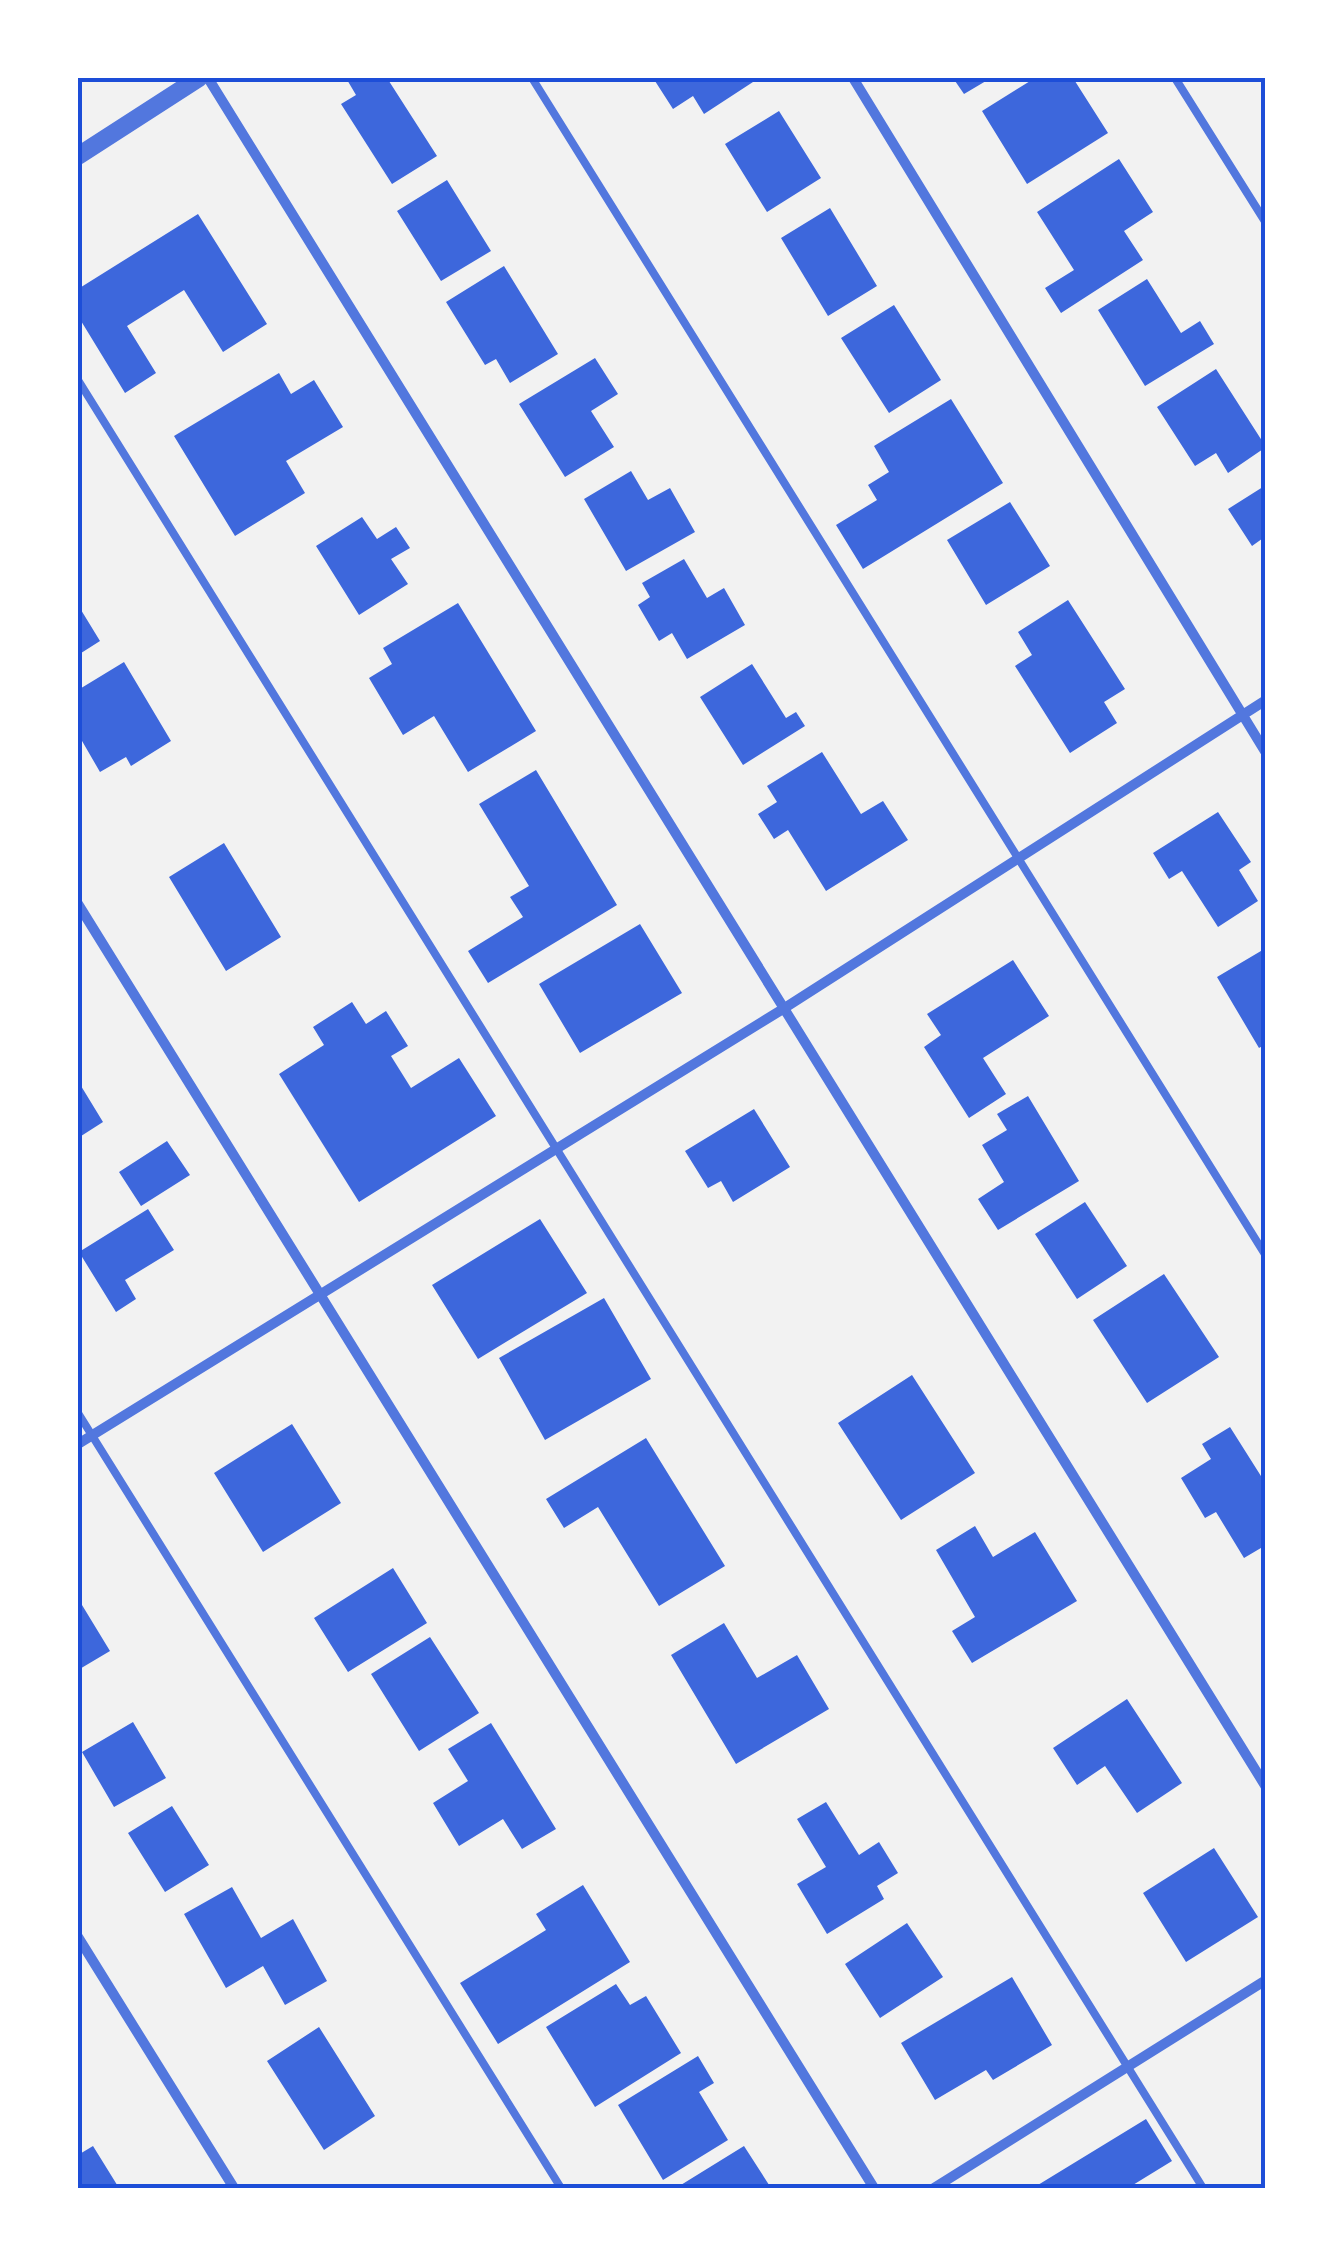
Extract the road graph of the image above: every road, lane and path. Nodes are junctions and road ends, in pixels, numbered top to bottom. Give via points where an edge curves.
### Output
1 (199, 78) edge
2 (208, 78) edge
3 (532, 78) edge
4 (852, 78) edge
5 (1175, 78) edge
6 (78, 156) edge
7 (1266, 223) edge
8 (78, 380) edge
9 (1266, 700) edge
10 (1242, 715) junction
11 (1266, 753) edge
12 (1018, 859) junction
13 (78, 904) edge
14 (784, 1009) junction
15 (556, 1150) junction
16 (1266, 1256) edge
17 (320, 1295) junction
18 (78, 1413) edge
19 (92, 1436) junction
20 (78, 1444) edge
21 (1266, 1787) edge
22 (78, 1937) edge
23 (1266, 1980) edge
24 (1127, 2067) junction
25 (234, 2188) edge
26 (560, 2188) edge
27 (874, 2188) edge
28 (934, 2188) edge
29 (1202, 2188) edge

1 - 6 street
2 - 14 street
3 - 12 lane
4 - 10 street
5 - 7 lane
8 - 15 lane
9 - 10 street
10 - 11 street
10 - 12 street
12 - 14 street
12 - 16 lane
13 - 17 street
14 - 15 street
14 - 21 street
15 - 17 street
15 - 24 lane
17 - 19 street
17 - 27 street
18 - 19 lane
19 - 20 street
19 - 26 lane
22 - 25 street
23 - 24 street
24 - 28 street
24 - 29 lane

